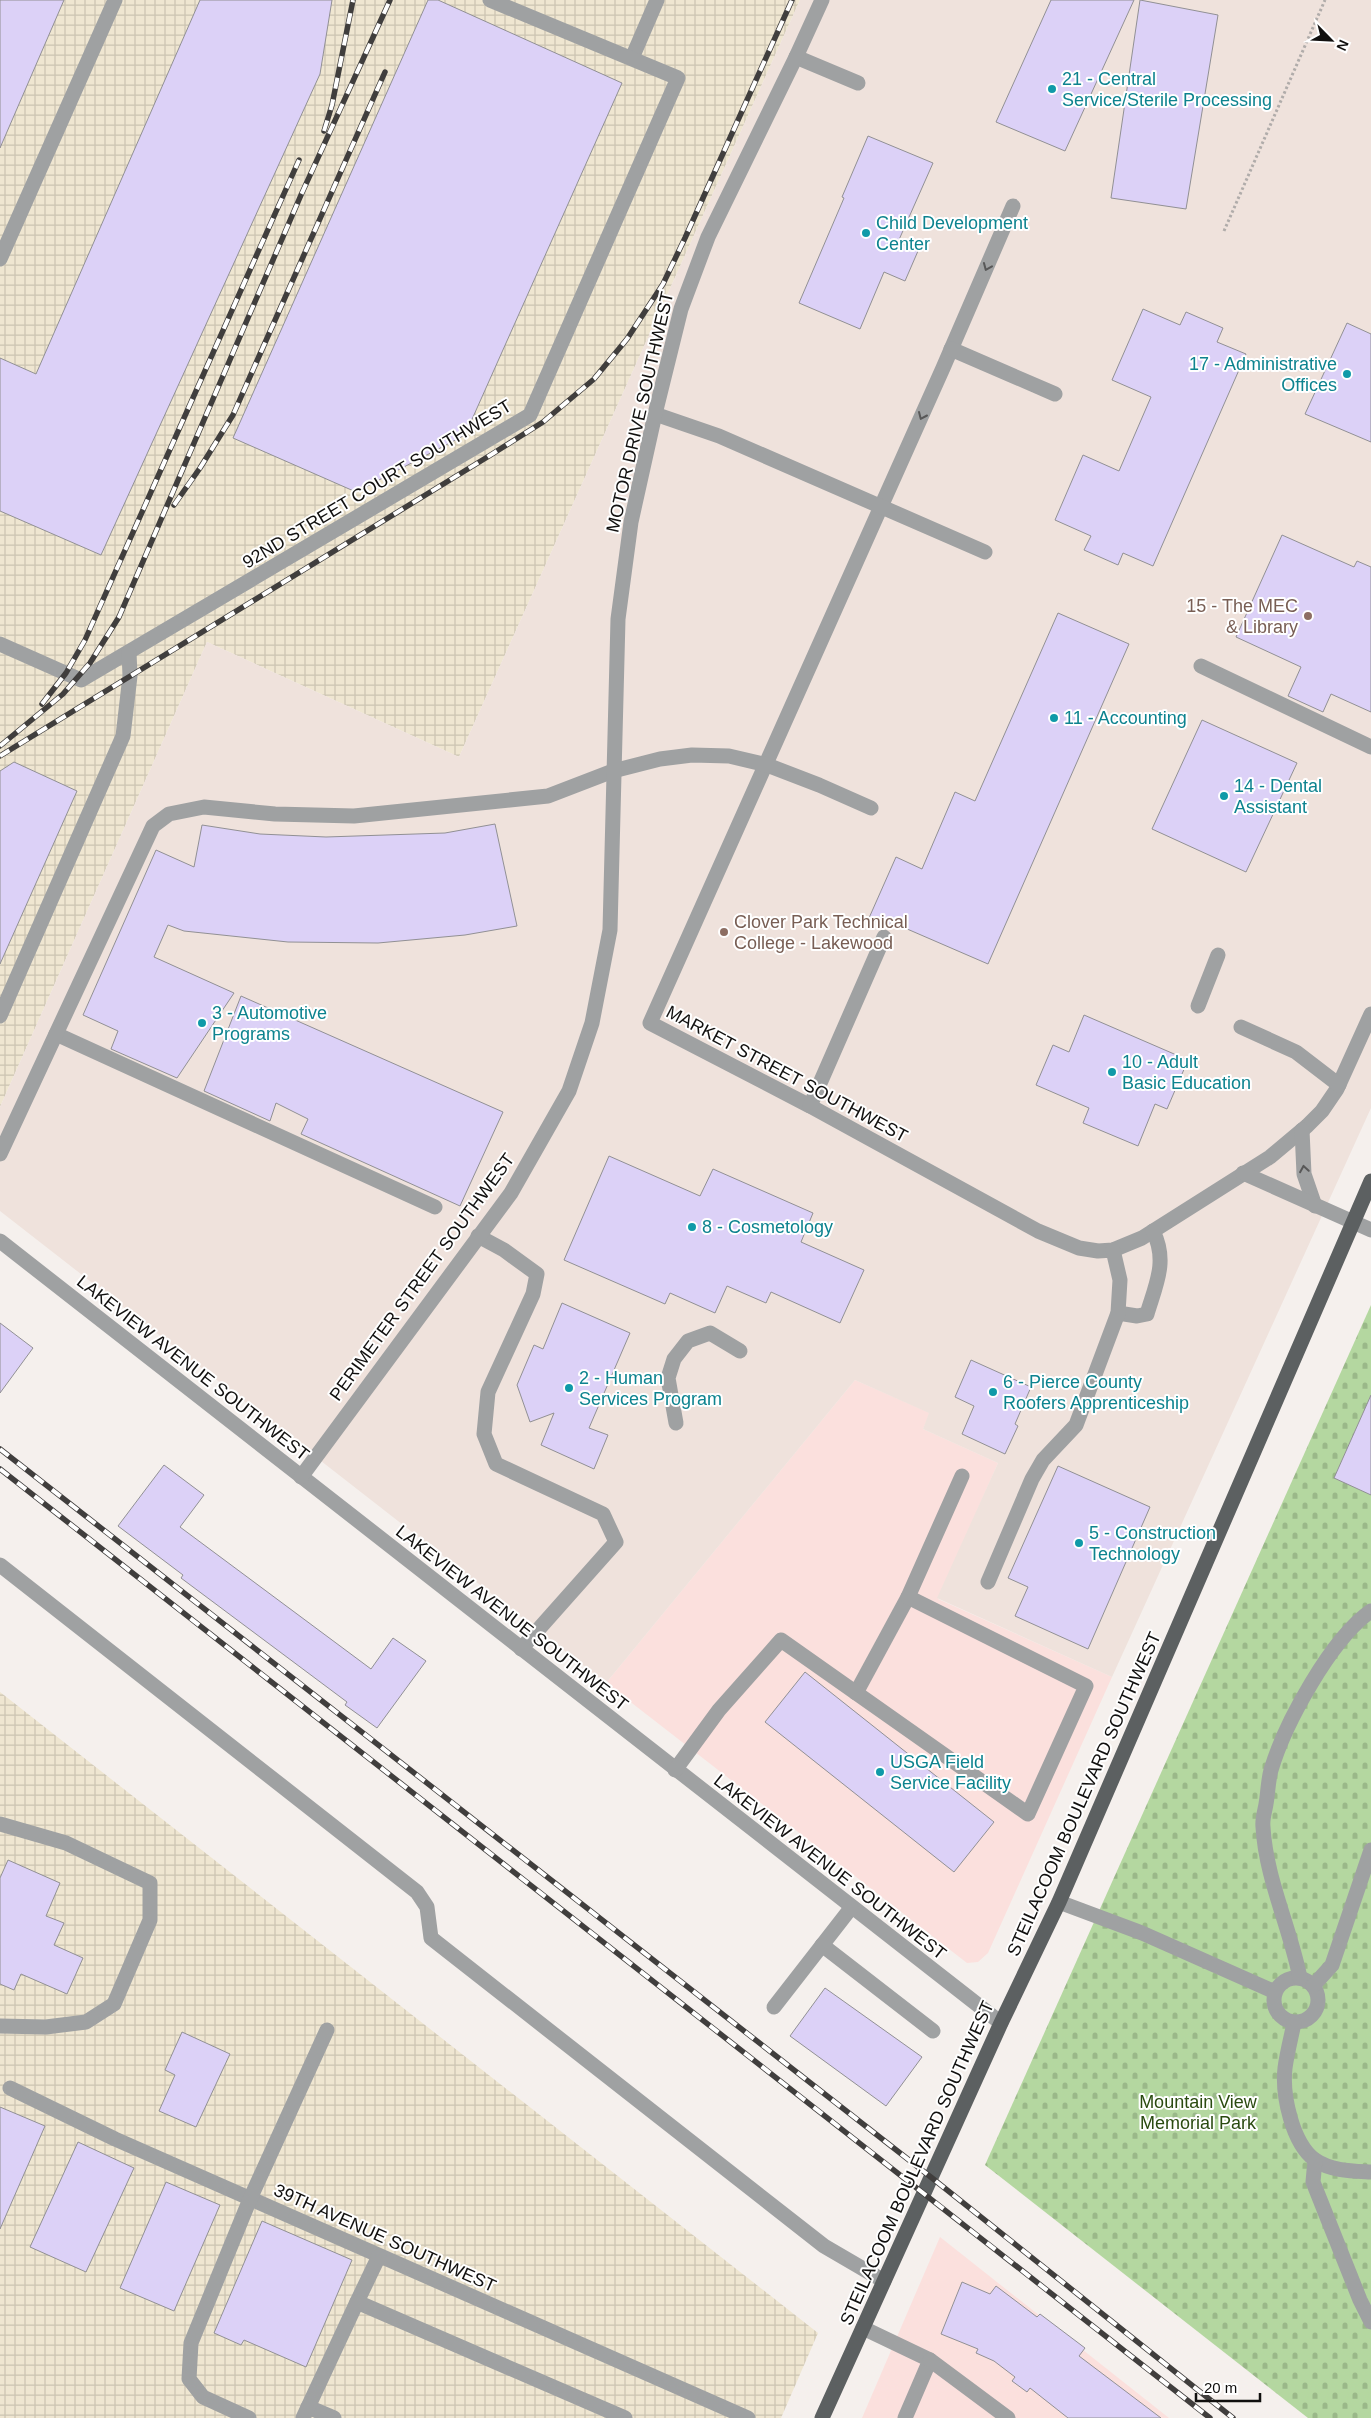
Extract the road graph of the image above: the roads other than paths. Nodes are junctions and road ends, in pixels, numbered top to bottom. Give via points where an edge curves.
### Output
1 (115, 0) edge
2 (490, 0) edge
3 (657, 0) edge
4 (822, 0) edge
5 (632, 58) junction
6 (796, 58) junction
7 (858, 83) dead end
8 (1013, 206) dead end
9 (0, 258) edge
10 (951, 349) junction
11 (1055, 394) dead end
12 (655, 414) junction
13 (880, 508) junction
14 (985, 552) dead end
15 (0, 644) edge
16 (129, 652) junction
17 (1201, 666) dead end
18 (1371, 747) edge
19 (766, 765) junction
20 (613, 772) junction
21 (871, 808) dead end
22 (884, 937) dead end
23 (1218, 955) dead end
24 (1198, 1006) dead end
25 (1371, 1014) edge
26 (0, 1016) edge
27 (1241, 1027) dead end
28 (56, 1034) junction
29 (1339, 1085) junction
30 (810, 1106) junction
31 (1302, 1130) junction
32 (0, 1154) edge
33 (1243, 1173) junction
34 (1371, 1181) edge
35 (1315, 1206) junction
36 (435, 1207) dead end
37 (1353, 1222) junction
38 (1371, 1230) edge
39 (1153, 1231) junction
40 (478, 1236) junction
41 (0, 1241) edge
42 (1113, 1250) junction
43 (1118, 1313) junction
44 (740, 1351) dead end
45 (676, 1423) dead end
46 (962, 1476) dead end
47 (301, 1477) junction
48 (0, 1564) edge
49 (988, 1582) dead end
50 (908, 1596) junction
51 (1371, 1610) edge
52 (521, 1649) junction
53 (856, 1693) junction
54 (675, 1770) junction
55 (0, 1824) edge
56 (1371, 1850) edge
57 (1059, 1902) junction
58 (851, 1908) junction
59 (822, 1945) junction
60 (1307, 1982) junction
61 (1274, 1992) junction
62 (774, 2007) dead end
63 (1001, 2023) junction
64 (1294, 2023) junction
65 (0, 2026) edge
66 (327, 2030) dead end
67 (933, 2031) dead end
68 (10, 2088) dead end
69 (1315, 2160) junction
70 (1371, 2172) edge
71 (250, 2199) junction
72 (379, 2256) junction
73 (884, 2281) junction
74 (357, 2302) junction
75 (1371, 2322) edge
76 (863, 2328) junction
77 (930, 2360) junction
78 (306, 2412) edge
79 (599, 2413) edge
80 (249, 2418) edge
81 (334, 2418) edge
82 (625, 2418) edge
83 (748, 2418) edge
84 (822, 2418) edge
85 (906, 2418) edge
86 (1008, 2418) edge

1 - 9 street
2 - 5 street
3 - 5 street
4 - 6 street, MOTOR DRIVE SOUTHWEST
5 - 16 street, 92ND STREET COURT SOUTHWEST via 678,78 530,415
6 - 7 street
6 - 12 street, MOTOR DRIVE SOUTHWEST via 708,237 681,309
8 -> 10 street
10 - 11 street
10 -> 13 street
12 - 13 street via 719,436
12 - 20 street, MOTOR DRIVE SOUTHWEST via 631,522 618,619
13 - 14 street
13 - 19 street
15 - 16 street, 92ND STREET COURT SOUTHWEST via 81,680
16 - 26 street via 130,676 123,736
17 - 18 street
19 - 20 street via 729,756 692,755 660,759
19 - 21 street
19 - 30 street, MARKET STREET SOUTHWEST via 650,1023
20 - 28 street via 548,796 394,813 354,816 275,814 204,807 169,814 153,826
20 - 40 street, PERIMETER STREET SOUTHWEST via 610,930 592,1023 568,1091 510,1193
22 - 30 street
23 - 24 street
25 - 29 street, MARKET STREET SOUTHWEST
27 - 29 street via 1296,1052
28 - 32 street
28 - 36 street
29 - 31 street, MARKET STREET SOUTHWEST via 1322,1111
30 - 42 street, MARKET STREET SOUTHWEST via 1059,1242 1079,1248
31 - 33 street, MARKET STREET SOUTHWEST via 1270,1157
35 -> 31 street via 1304,1174
33 - 35 street
33 - 39 street, MARKET STREET SOUTHWEST
34 - 37 main road, STEILACOOM BOULEVARD SOUTHWEST
35 - 37 street
37 - 38 street
37 - 57 main road, STEILACOOM BOULEVARD SOUTHWEST
39 - 42 street, MARKET STREET SOUTHWEST
39 - 43 street via 1161,1247 1160,1272 1147,1314
40 - 47 street, PERIMETER STREET SOUTHWEST
40 - 52 street via 537,1274 533,1294 488,1392 484,1434 496,1464 603,1514 616,1542
41 - 47 street, LAKEVIEW AVENUE SOUTHWEST
42 - 43 street via 1120,1280
43 - 49 street via 1076,1425 1039,1466
44 - 45 street via 710,1334 688,1341 674,1359 668,1378
46 - 50 street
47 - 52 street, LAKEVIEW AVENUE SOUTHWEST
48 - 73 street via 418,1892 427,1907 431,1938 824,2246
50 - 53 street
50 - 53 street via 1086,1686 1028,1814
51 - 60 street via 1329,1656 1293,1716 1271,1770 1262,1826 1273,1886
52 - 54 street, LAKEVIEW AVENUE SOUTHWEST
53 - 54 street via 781,1640 719,1710
54 - 58 street, LAKEVIEW AVENUE SOUTHWEST
55 - 65 street via 66,1843 150,1883 150,1920 114,2004 86,2022 46,2027
56 - 60 street via 1332,1965
57 - 61 street via 1142,1933
57 - 63 main road, STEILACOOM BOULEVARD SOUTHWEST
58 - 59 street
58 - 63 street, LAKEVIEW AVENUE SOUTHWEST
59 - 62 street
59 - 67 street
60 - 61 street via 1285,1980
60 - 64 street via 1318,2000 1316,2010 1305,2021
61 - 64 street via 1274,2008 1278,2015
63 - 73 main road, STEILACOOM BOULEVARD SOUTHWEST
64 - 69 street via 1285,2070 1288,2105 1296,2137
66 - 71 street
68 - 71 street, 39TH AVENUE SOUTHWEST
69 - 70 street via 1341,2170
69 - 75 street via 1313,2182
71 - 72 street, 39TH AVENUE SOUTHWEST
71 - 80 street via 190,2343 189,2379 203,2397
72 - 74 street
72 - 83 street, 39TH AVENUE SOUTHWEST
73 - 76 main road, STEILACOOM BOULEVARD SOUTHWEST
74 - 78 street
74 - 79 street
76 - 77 street
76 - 84 main road, STEILACOOM BOULEVARD SOUTHWEST
77 - 85 street
77 - 86 street
78 - 81 street
79 - 82 street

